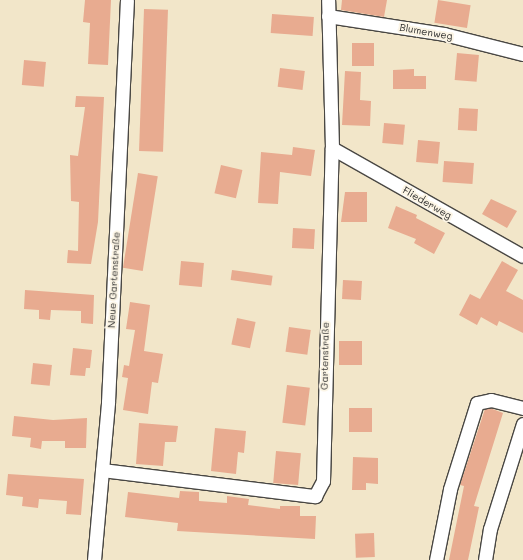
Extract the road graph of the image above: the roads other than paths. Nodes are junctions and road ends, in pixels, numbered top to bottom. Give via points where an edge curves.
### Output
1 (127, 0) edge
2 (328, 0) edge
3 (328, 16) junction
4 (523, 54) edge
5 (332, 148) junction
6 (523, 256) edge
7 (523, 408) edge
8 (523, 424) edge
9 (102, 470) junction
10 (94, 560) edge
11 (436, 560) edge
12 (485, 560) edge

1 - 9 street, Neue Gartenstraße
2 - 3 street, Gartenstraße
3 - 4 street, Blumenweg via 444,34
3 - 5 street, Gartenstraße
5 - 6 street, Fliederweg
5 - 9 street, Gartenstraße via 323,481 315,496
7 - 11 street via 491,400 477,403 450,489
8 - 12 street via 490,529
9 - 10 street, Neue Gartenstraße

